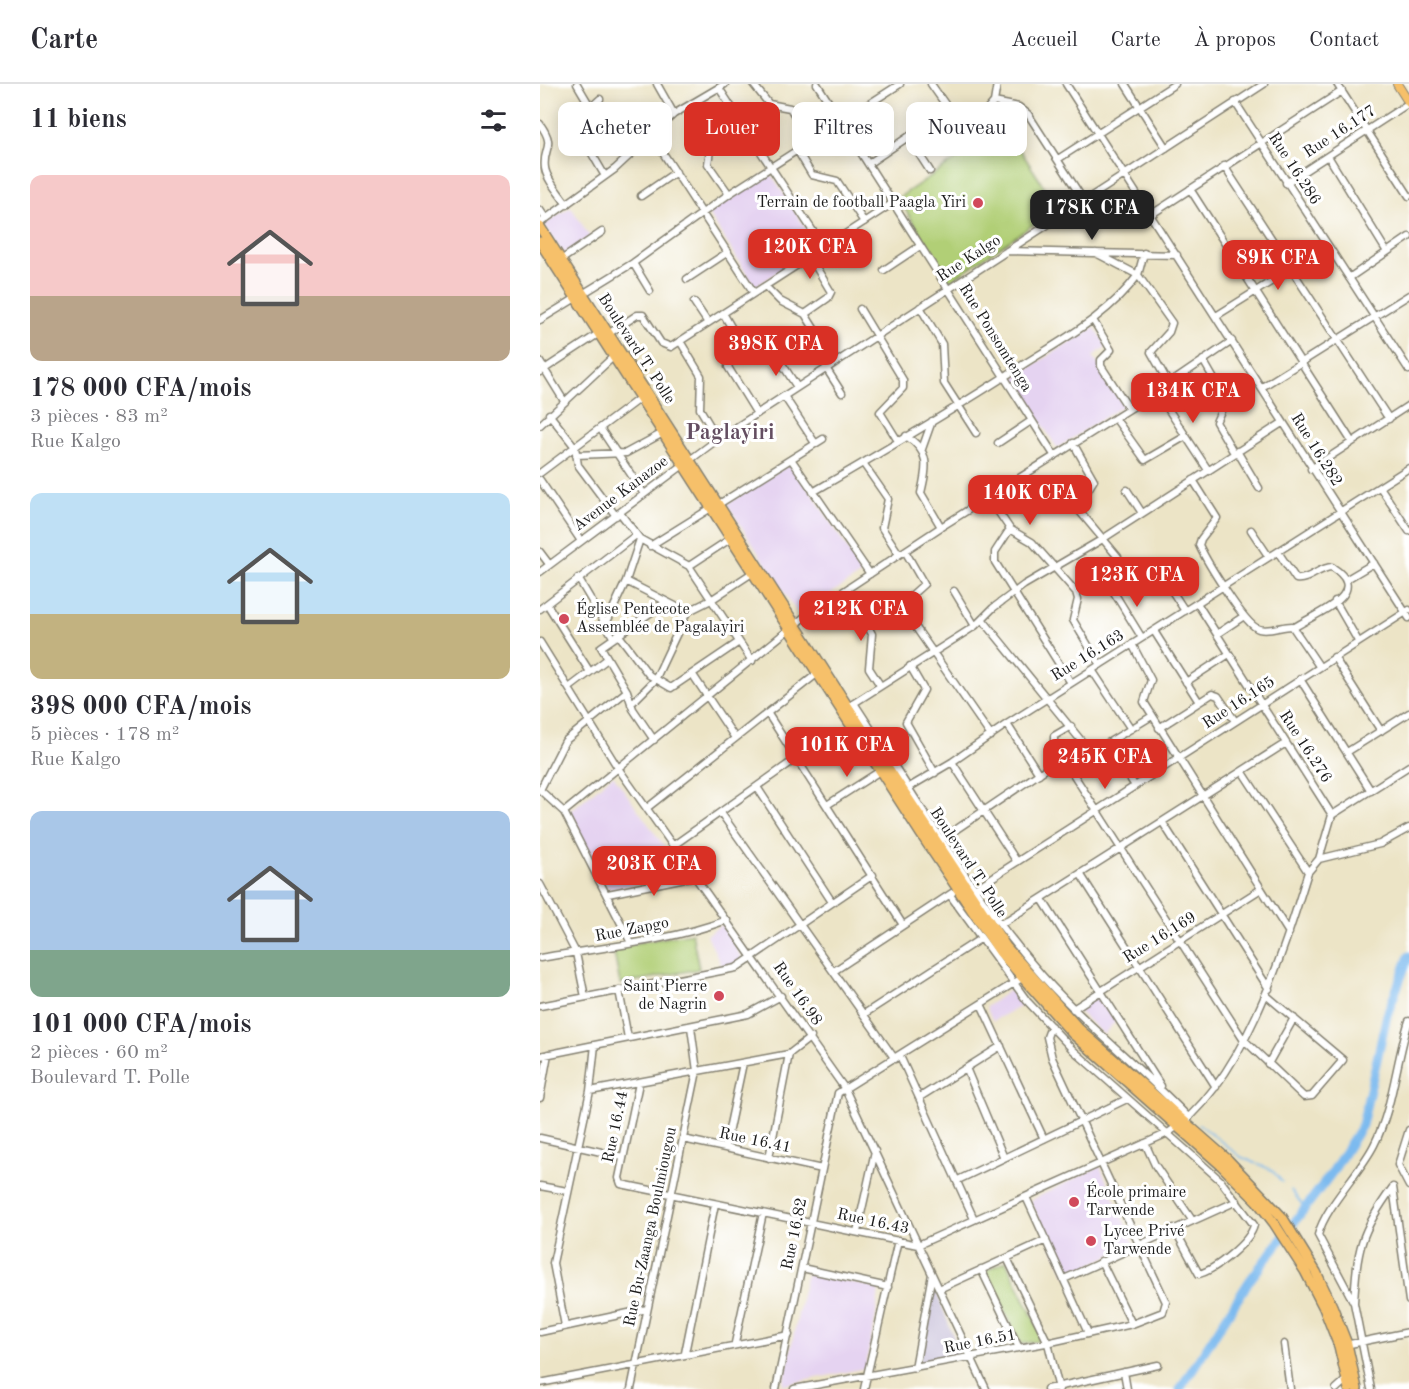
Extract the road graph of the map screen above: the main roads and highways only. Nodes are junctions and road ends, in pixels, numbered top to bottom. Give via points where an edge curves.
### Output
1 (1399, 84) edge
2 (1409, 97) edge
3 (1409, 103) edge
4 (542, 223) edge
5 (540, 242) edge
6 (579, 297) junction
7 (603, 334) junction
8 (686, 461) junction
9 (715, 506) junction
10 (793, 627) junction
11 (903, 791) junction
12 (963, 893) junction
13 (1183, 1122) junction
14 (1343, 1345) junction
15 (1348, 1384) edge
16 (1357, 1389) edge

1 - 2 main road
1 - 3 main road
4 - 6 highway, Boulevard T. Polle
5 - 6 highway, Boulevard T. Polle
6 - 7 highway, Boulevard T. Polle
7 - 8 highway, Boulevard T. Polle
7 - 8 highway, Boulevard T. Polle via 613,357
8 - 9 highway, Boulevard T. Polle
9 - 10 highway, Boulevard T. Polle
9 - 10 highway, Boulevard T. Polle via 752,573
10 - 11 highway, Boulevard T. Polle via 851,705
10 - 11 highway, Boulevard T. Polle via 880,771
11 - 12 highway, Boulevard T. Polle
12 - 13 highway, Boulevard T. Polle via 1062,1011
12 - 13 highway, Boulevard T. Polle via 1022,978 1094,1055
13 - 14 highway, Boulevard T. Polle via 1278,1220 1295,1245
14 - 15 highway
14 - 16 highway

